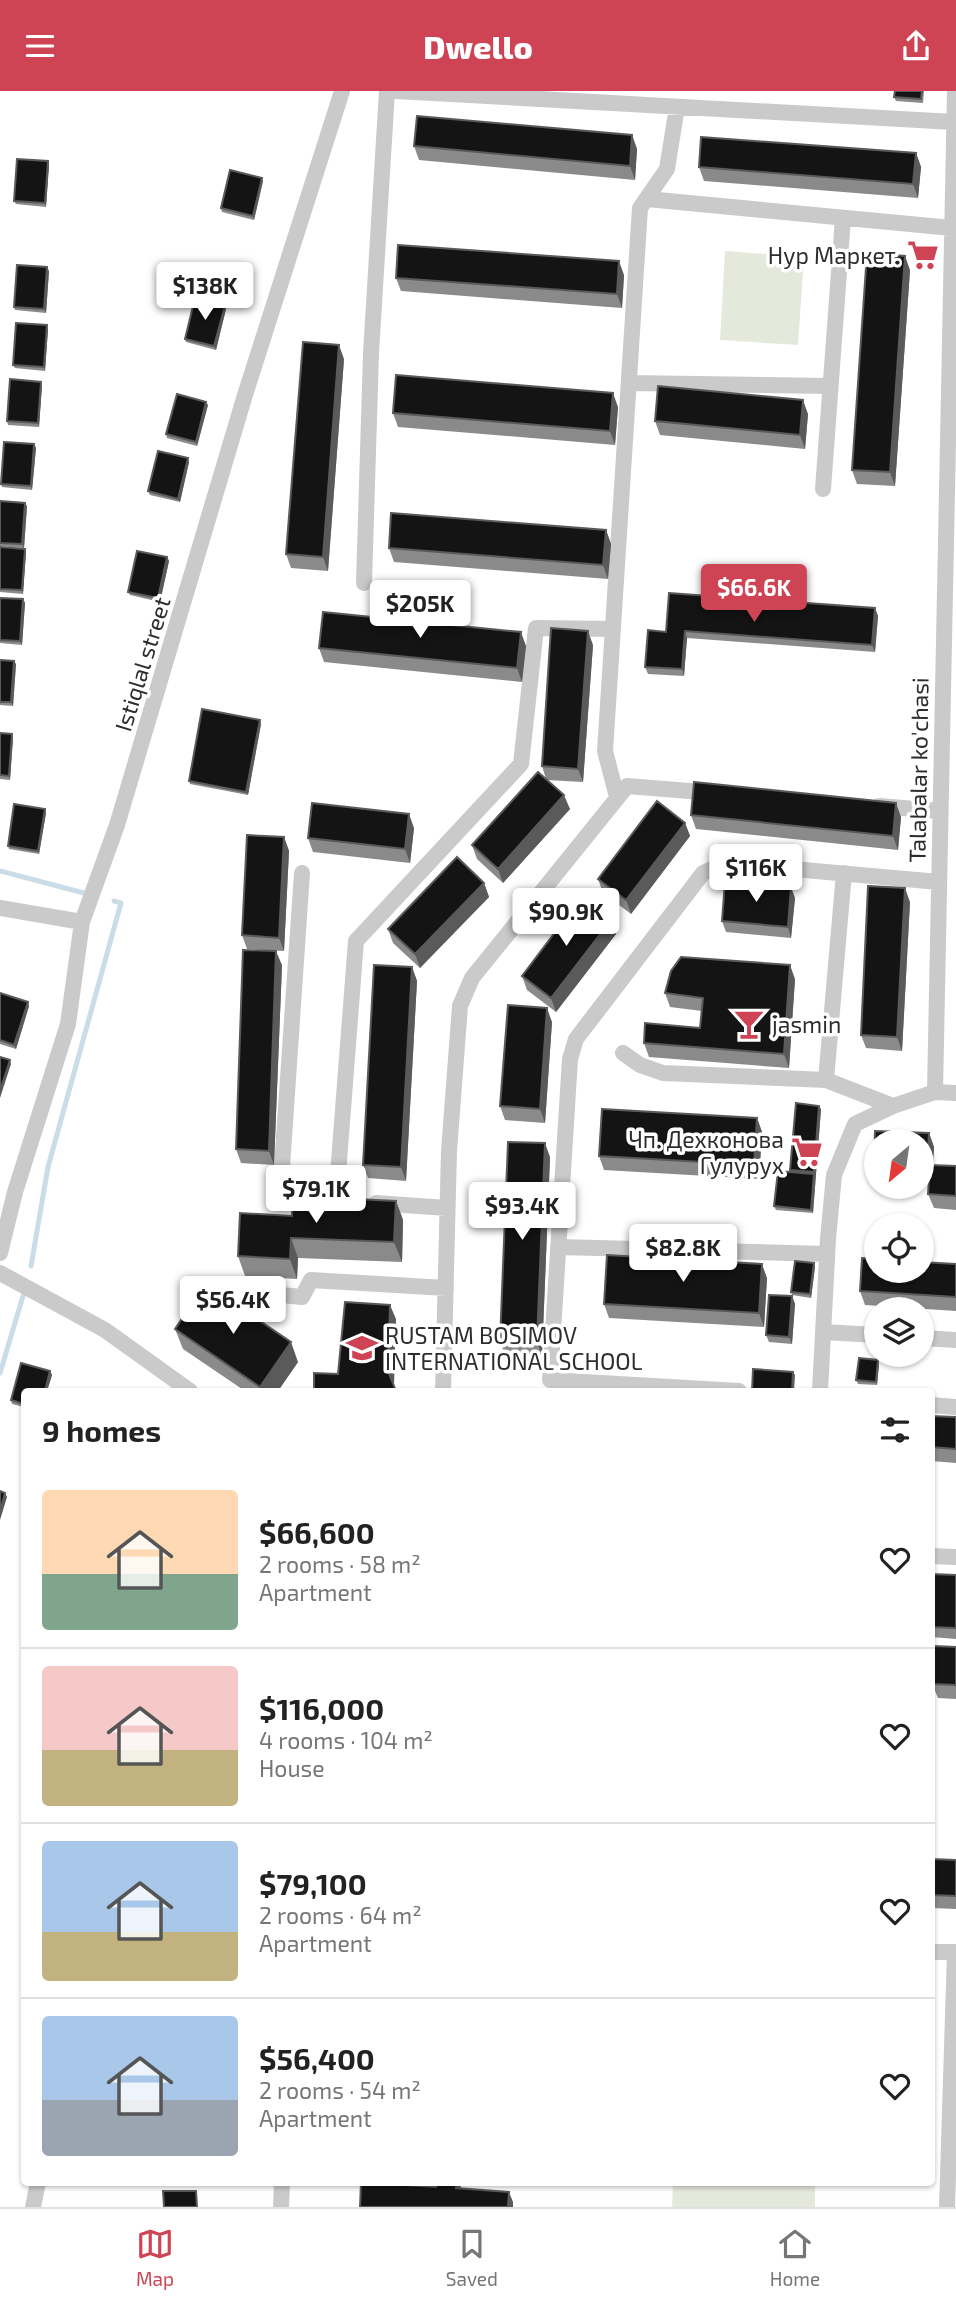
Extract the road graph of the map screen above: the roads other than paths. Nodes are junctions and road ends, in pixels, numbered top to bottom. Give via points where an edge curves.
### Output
1 (342, 91) edge
2 (387, 91) edge
3 (396, 91) edge
4 (955, 91) edge
5 (677, 107) junction
6 (954, 123) edge
7 (955, 147) edge
8 (647, 199) junction
9 (843, 218) junction
10 (952, 228) junction
11 (629, 383) junction
12 (830, 386) junction
13 (823, 489) dead end
14 (365, 583) dead end
15 (613, 629) junction
16 (736, 795) edge
17 (617, 797) junction
18 (859, 805) edge
19 (940, 811) junction
20 (302, 873) dead end
21 (844, 873) junction
22 (939, 882) junction
23 (0, 908) edge
24 (82, 922) junction
25 (623, 1053) dead end
26 (826, 1080) junction
27 (935, 1092) junction
28 (956, 1093) edge
29 (893, 1107) junction
30 (350, 1201) junction
31 (447, 1209) junction
32 (558, 1247) junction
33 (0, 1253) edge
34 (827, 1254) junction
35 (0, 1273) edge
36 (446, 1288) junction
37 (242, 1291) dead end
38 (823, 1332) junction
39 (864, 1334) edge
40 (934, 1338) edge
41 (956, 1339) edge
42 (186, 1388) edge
43 (443, 1388) edge
44 (687, 1388) edge
45 (820, 1388) edge
46 (935, 1405) edge
47 (956, 1407) edge
48 (935, 1556) edge
49 (956, 1557) edge
50 (935, 1952) edge
51 (955, 1952) edge
52 (37, 2186) edge
53 (282, 2186) edge
54 (33, 2207) edge
55 (281, 2207) edge
56 (947, 2207) edge

1 - 24 street, Istiqlal street via 245,395 117,825
2 - 14 street via 371,353
3 - 5 street
4 - 6 street, Talabalar ko'chasi
5 - 6 street
5 - 8 street via 667,169
6 - 7 street, Talabalar ko'chasi
7 - 10 street, Talabalar ko'chasi
8 - 9 street
8 - 11 street via 640,208
9 - 10 street
9 - 12 street
10 - 19 street, Talabalar ko'chasi
11 - 12 street
11 - 15 street
12 - 13 street
15 - 17 street via 605,751
15 - 30 street via 536,628 521,764 356,941
16 - 17 street via 627,786
17 - 31 street via 472,978 460,1006
18 - 19 street
19 - 22 street, Talabalar ko'chasi
20 - 30 street via 281,1196
21 - 22 street
21 - 26 street
21 - 32 street via 725,863 703,873 686,895 576,1039 570,1059
22 - 27 street, Talabalar ko'chasi
23 - 24 street
24 - 33 street, Istiqlal street via 68,1024
25 - 26 street via 663,1073
26 - 29 street
27 - 28 street
27 - 29 street
29 - 34 street via 855,1124 834,1175
30 - 31 street
31 - 36 street
32 - 34 street
32 - 44 street via 550,1380
34 - 38 street
35 - 42 street via 105,1330
36 - 37 street via 310,1280 302,1297
36 - 43 street
38 - 39 street
38 - 45 street
40 - 41 street
46 - 47 street
48 - 49 street
50 - 51 street
51 - 56 street
52 - 54 street
53 - 55 street

